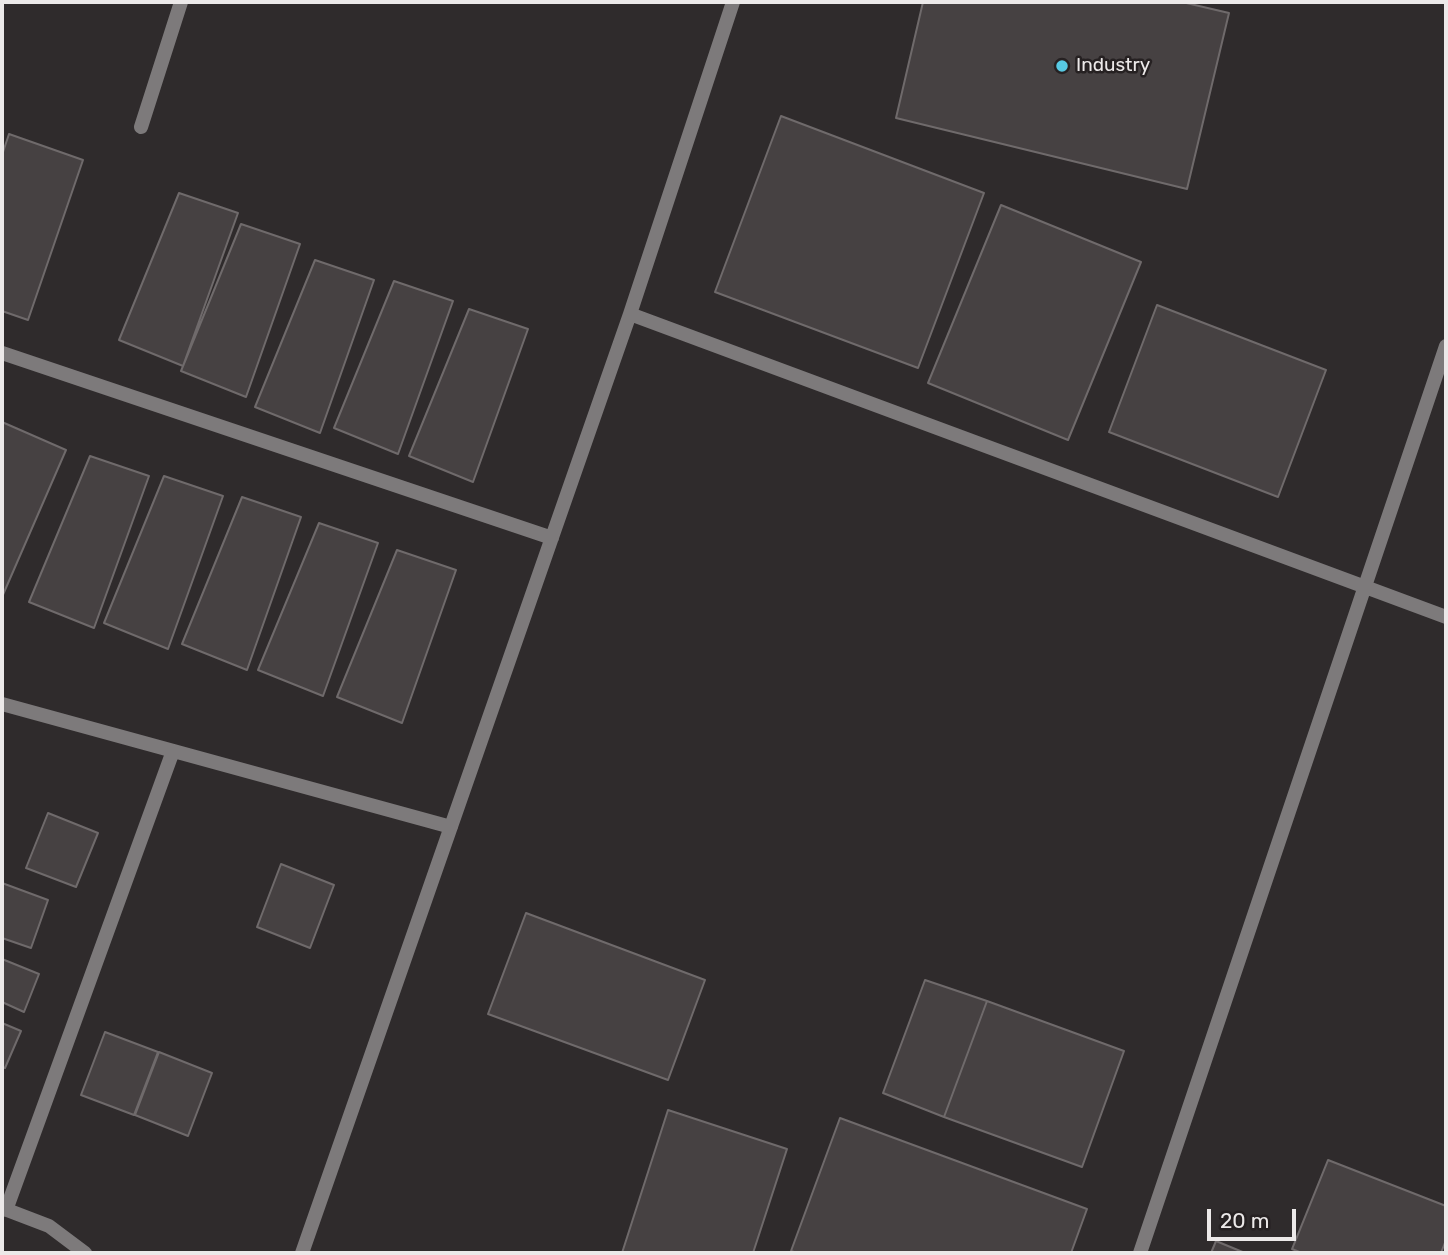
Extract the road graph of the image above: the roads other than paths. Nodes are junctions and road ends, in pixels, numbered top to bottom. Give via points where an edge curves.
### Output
1 (181, 2) edge
2 (733, 2) edge
3 (141, 127) dead end
4 (629, 314) junction
5 (1446, 346) edge
6 (2, 353) edge
7 (552, 538) junction
8 (1365, 588) junction
9 (1446, 617) edge
10 (2, 704) edge
11 (173, 751) junction
12 (451, 827) junction
13 (4, 1209) edge
14 (85, 1253) edge
15 (302, 1253) edge
16 (1140, 1253) edge

1 - 3 street
2 - 4 street
4 - 7 street
4 - 8 street
5 - 8 street
6 - 7 street
7 - 12 street
8 - 9 street
8 - 16 street
10 - 11 street
11 - 12 street
11 - 13 street
12 - 15 street
13 - 14 street via 49,1226

